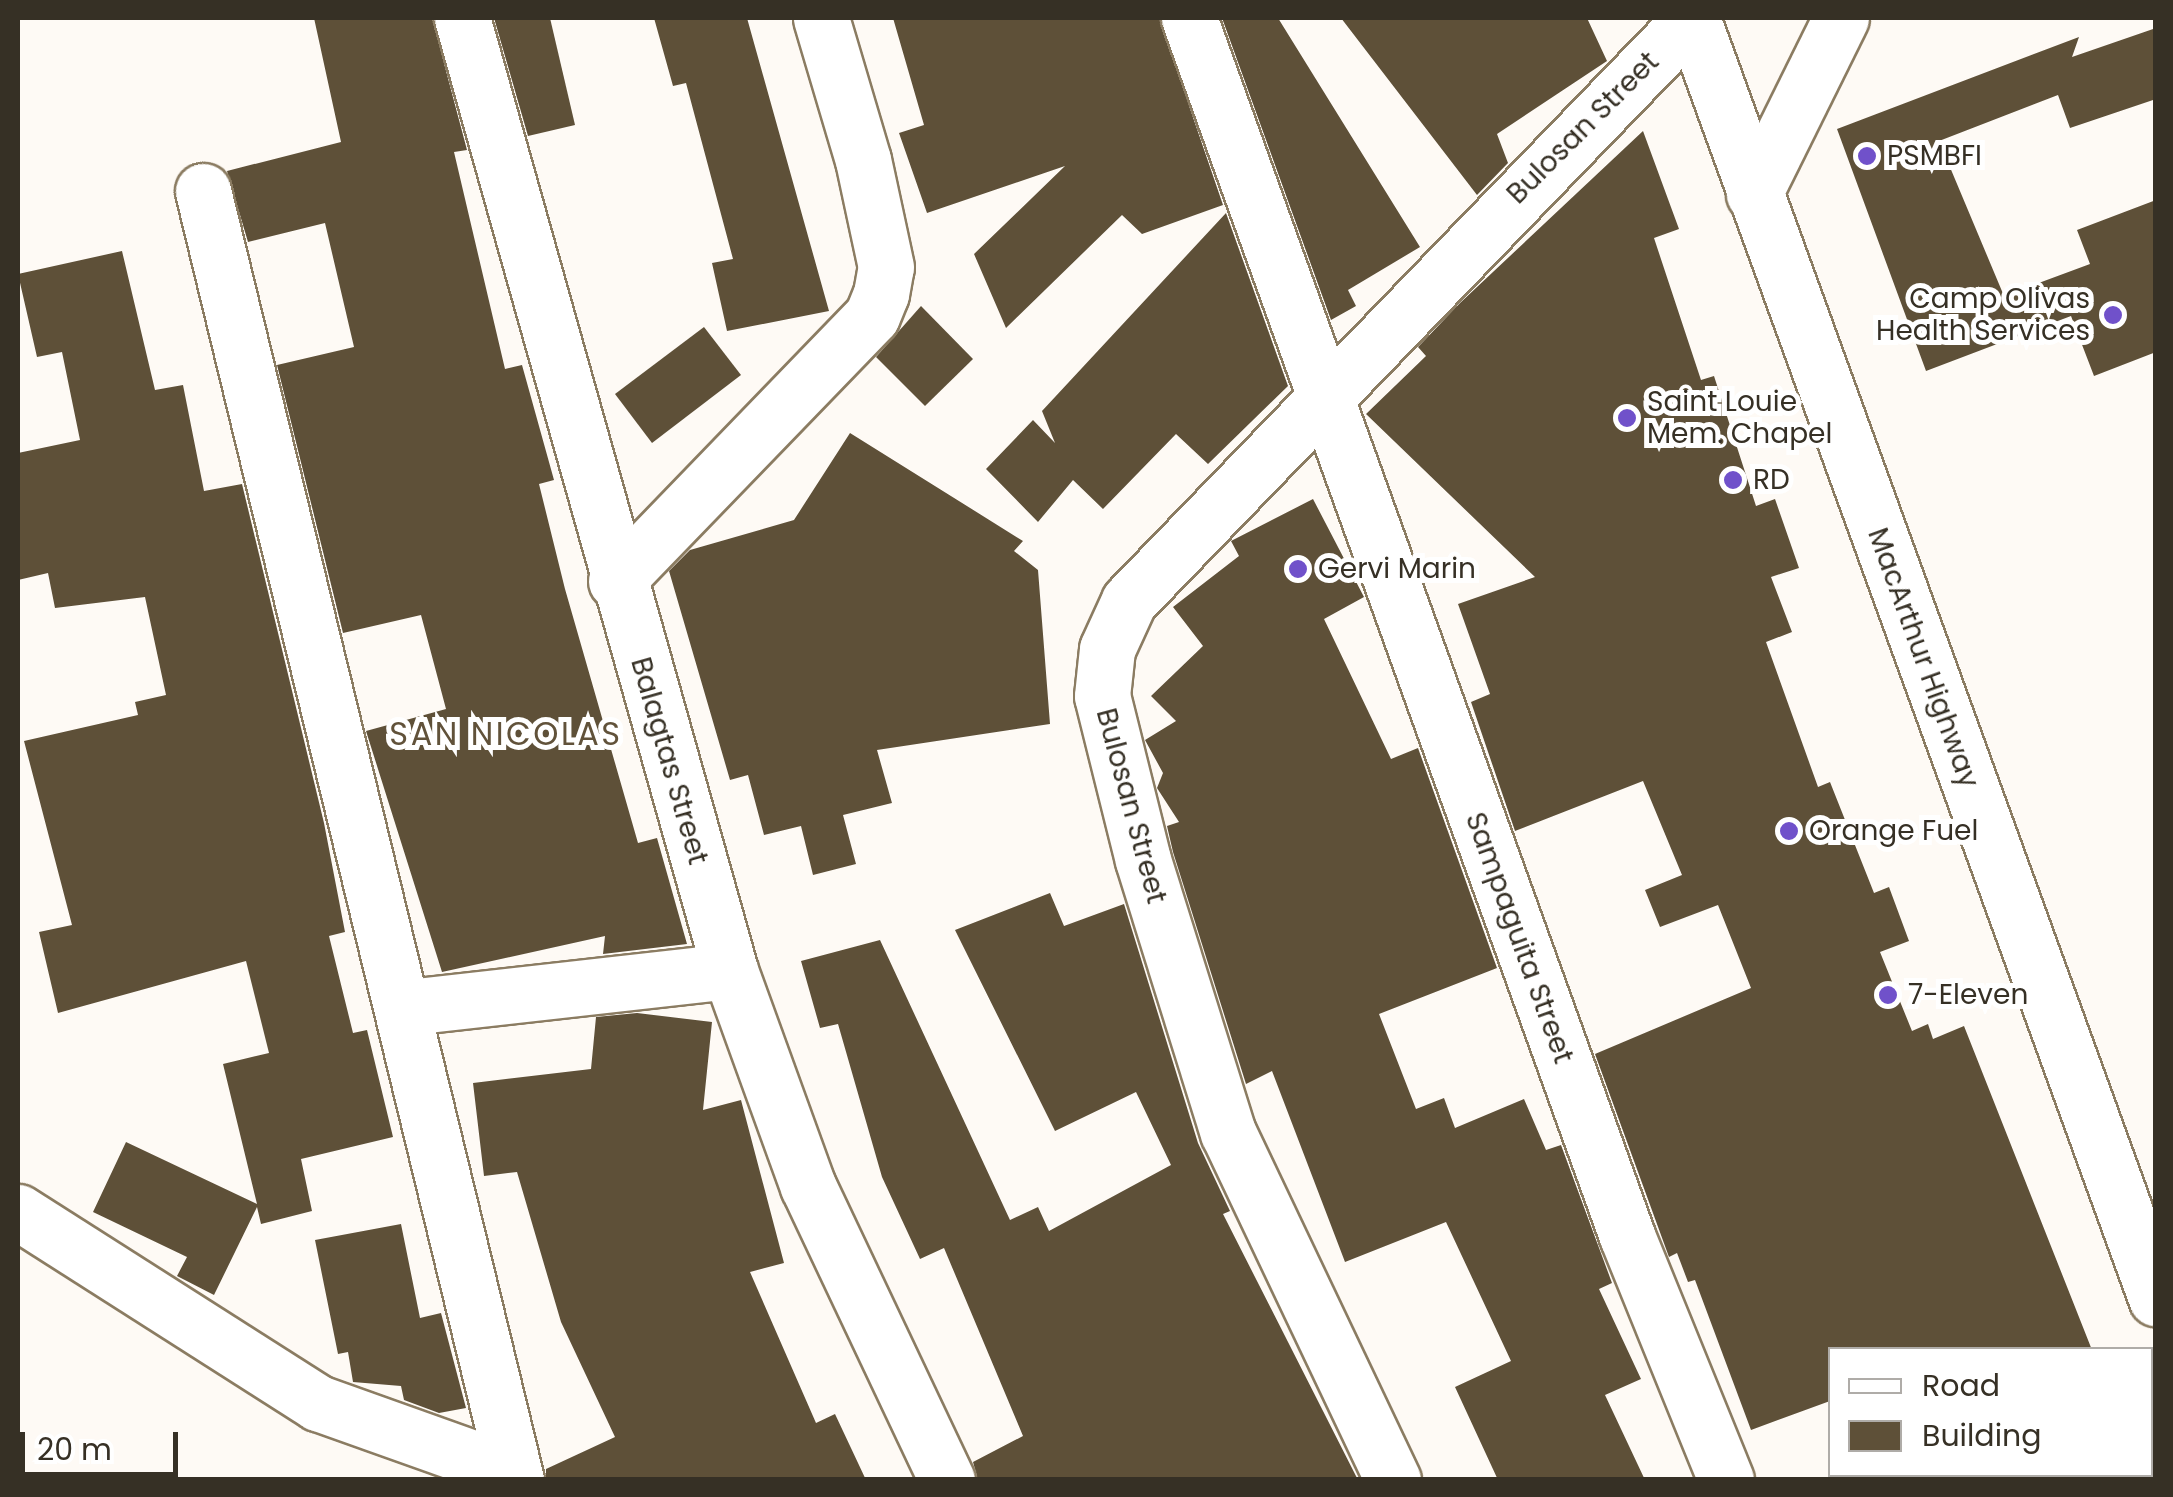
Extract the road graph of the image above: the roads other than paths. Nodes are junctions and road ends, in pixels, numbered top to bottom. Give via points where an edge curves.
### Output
1 (462, 18) edge
2 (821, 18) edge
3 (1189, 18) edge
4 (1692, 18) edge
5 (1841, 18) edge
6 (203, 190) dead end
7 (1754, 194) junction
8 (1323, 392) junction
9 (616, 581) junction
10 (730, 971) junction
11 (408, 1007) junction
12 (18, 1212) edge
13 (2156, 1298) edge
14 (514, 1476) edge
15 (947, 1480) edge
16 (1393, 1480) edge
17 (1726, 1480) edge

1 - 9 main road, Balagtas Street
2 - 9 main road via 864,160 886,266 882,294 872,316
3 - 8 main road, Sampaguita Street
4 - 7 main road, MacArthur Highway
4 - 8 main road, Bulosan Street
5 - 7 main road
6 - 11 main road
7 - 13 main road, MacArthur Highway
8 - 16 main road, Bulosan Street via 1130,601 1106,649 1102,696 1228,1133
8 - 17 main road, Sampaguita Street via 1627,1236
9 - 10 main road, Balagtas Street
10 - 11 main road
10 - 15 main road, Balagtas Street via 808,1186
11 - 14 main road
12 - 14 main road via 318,1403

